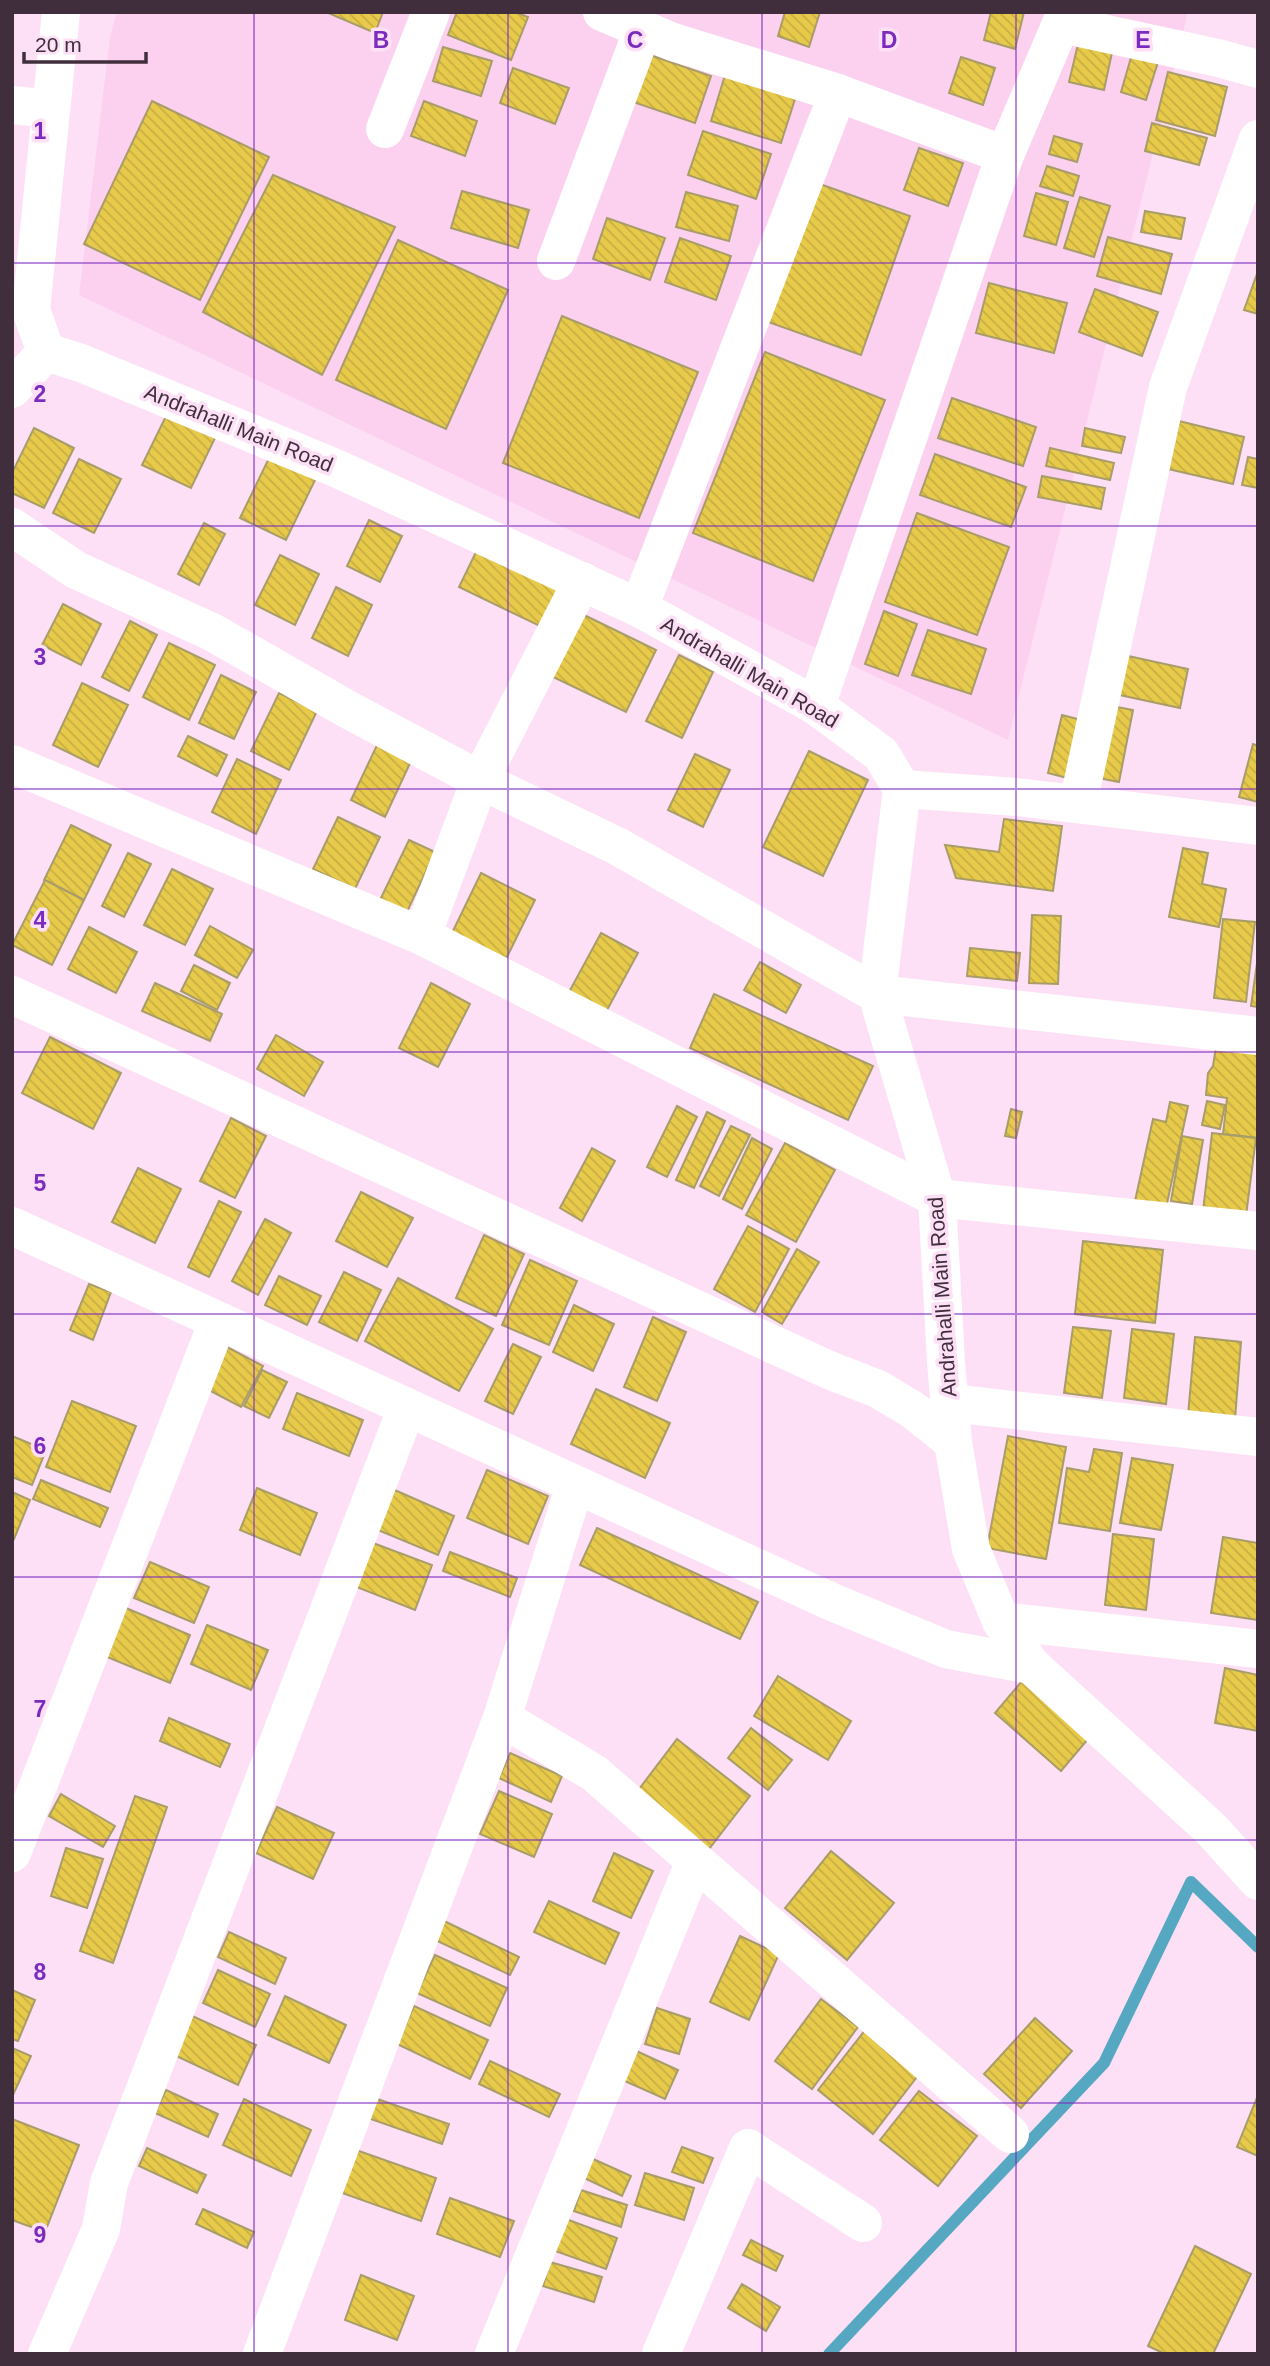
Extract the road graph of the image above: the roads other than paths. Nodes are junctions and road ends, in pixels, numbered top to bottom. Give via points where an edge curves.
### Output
1 (61, 12) edge
2 (431, 12) edge
3 (602, 12) edge
4 (1063, 18) edge
5 (643, 29) junction
6 (1258, 69) edge
7 (838, 93) junction
8 (12, 105) edge
9 (51, 109) junction
10 (385, 129) dead end
11 (1258, 139) edge
12 (1005, 155) junction
13 (556, 261) dead end
14 (23, 280) edge
15 (46, 352) junction
16 (12, 389) edge
17 (12, 527) edge
18 (583, 581) junction
19 (639, 608) junction
20 (816, 706) junction
21 (12, 764) edge
22 (480, 780) junction
23 (902, 789) junction
24 (1078, 804) junction
25 (1258, 826) edge
26 (422, 936) junction
27 (877, 994) junction
28 (12, 995) edge
29 (1258, 1036) edge
30 (937, 1198) junction
31 (1258, 1231) edge
32 (15, 1237) edge
33 (218, 1321) junction
34 (950, 1403) junction
35 (407, 1407) junction
36 (1258, 1437) edge
37 (953, 1441) junction
38 (575, 1485) junction
39 (1001, 1622) junction
40 (1258, 1649) edge
41 (1031, 1665) junction
42 (502, 1718) junction
43 (12, 1853) edge
44 (695, 1861) junction
45 (1258, 1881) edge
46 (1010, 2134) dead end
47 (863, 2223) dead end
48 (47, 2354) edge
49 (262, 2354) edge
50 (494, 2354) edge
51 (661, 2354) edge

1 - 9 street
2 - 10 street
3 - 5 street
4 - 6 street
4 - 12 street
5 - 7 street
5 - 13 street
7 - 12 street
7 - 19 street
8 - 9 street
9 - 14 street
11 - 24 street via 1168,387
12 - 20 street
14 - 15 street
15 - 16 street
15 - 18 street, Andrahalli Main Road via 338,469
17 - 22 street via 76,570 212,632
18 - 19 street, Andrahalli Main Road
18 - 22 street
19 - 20 street, Andrahalli Main Road
20 - 23 street, Andrahalli Main Road via 881,754
21 - 26 street
22 - 26 street
22 - 27 street via 617,846
23 - 24 street
23 - 27 street, Andrahalli Main Road
24 - 25 street
26 - 30 street
27 - 29 street
27 - 30 street, Andrahalli Main Road
28 - 37 street via 878,1389
30 - 31 street
30 - 34 street, Andrahalli Main Road
32 - 33 street
33 - 35 street
33 - 43 street
34 - 36 street
34 - 37 street, Andrahalli Main Road
35 - 38 street
35 - 48 street via 109,2183 101,2229
37 - 39 street, Andrahalli Main Road via 971,1549
38 - 41 street via 946,1650
38 - 42 street
39 - 40 street
39 - 41 street, Andrahalli Main Road
41 - 45 street, Andrahalli Main Road via 1211,1829
42 - 44 street via 594,1773
42 - 49 street
44 - 46 street
44 - 50 street
47 - 51 street via 748,2148

